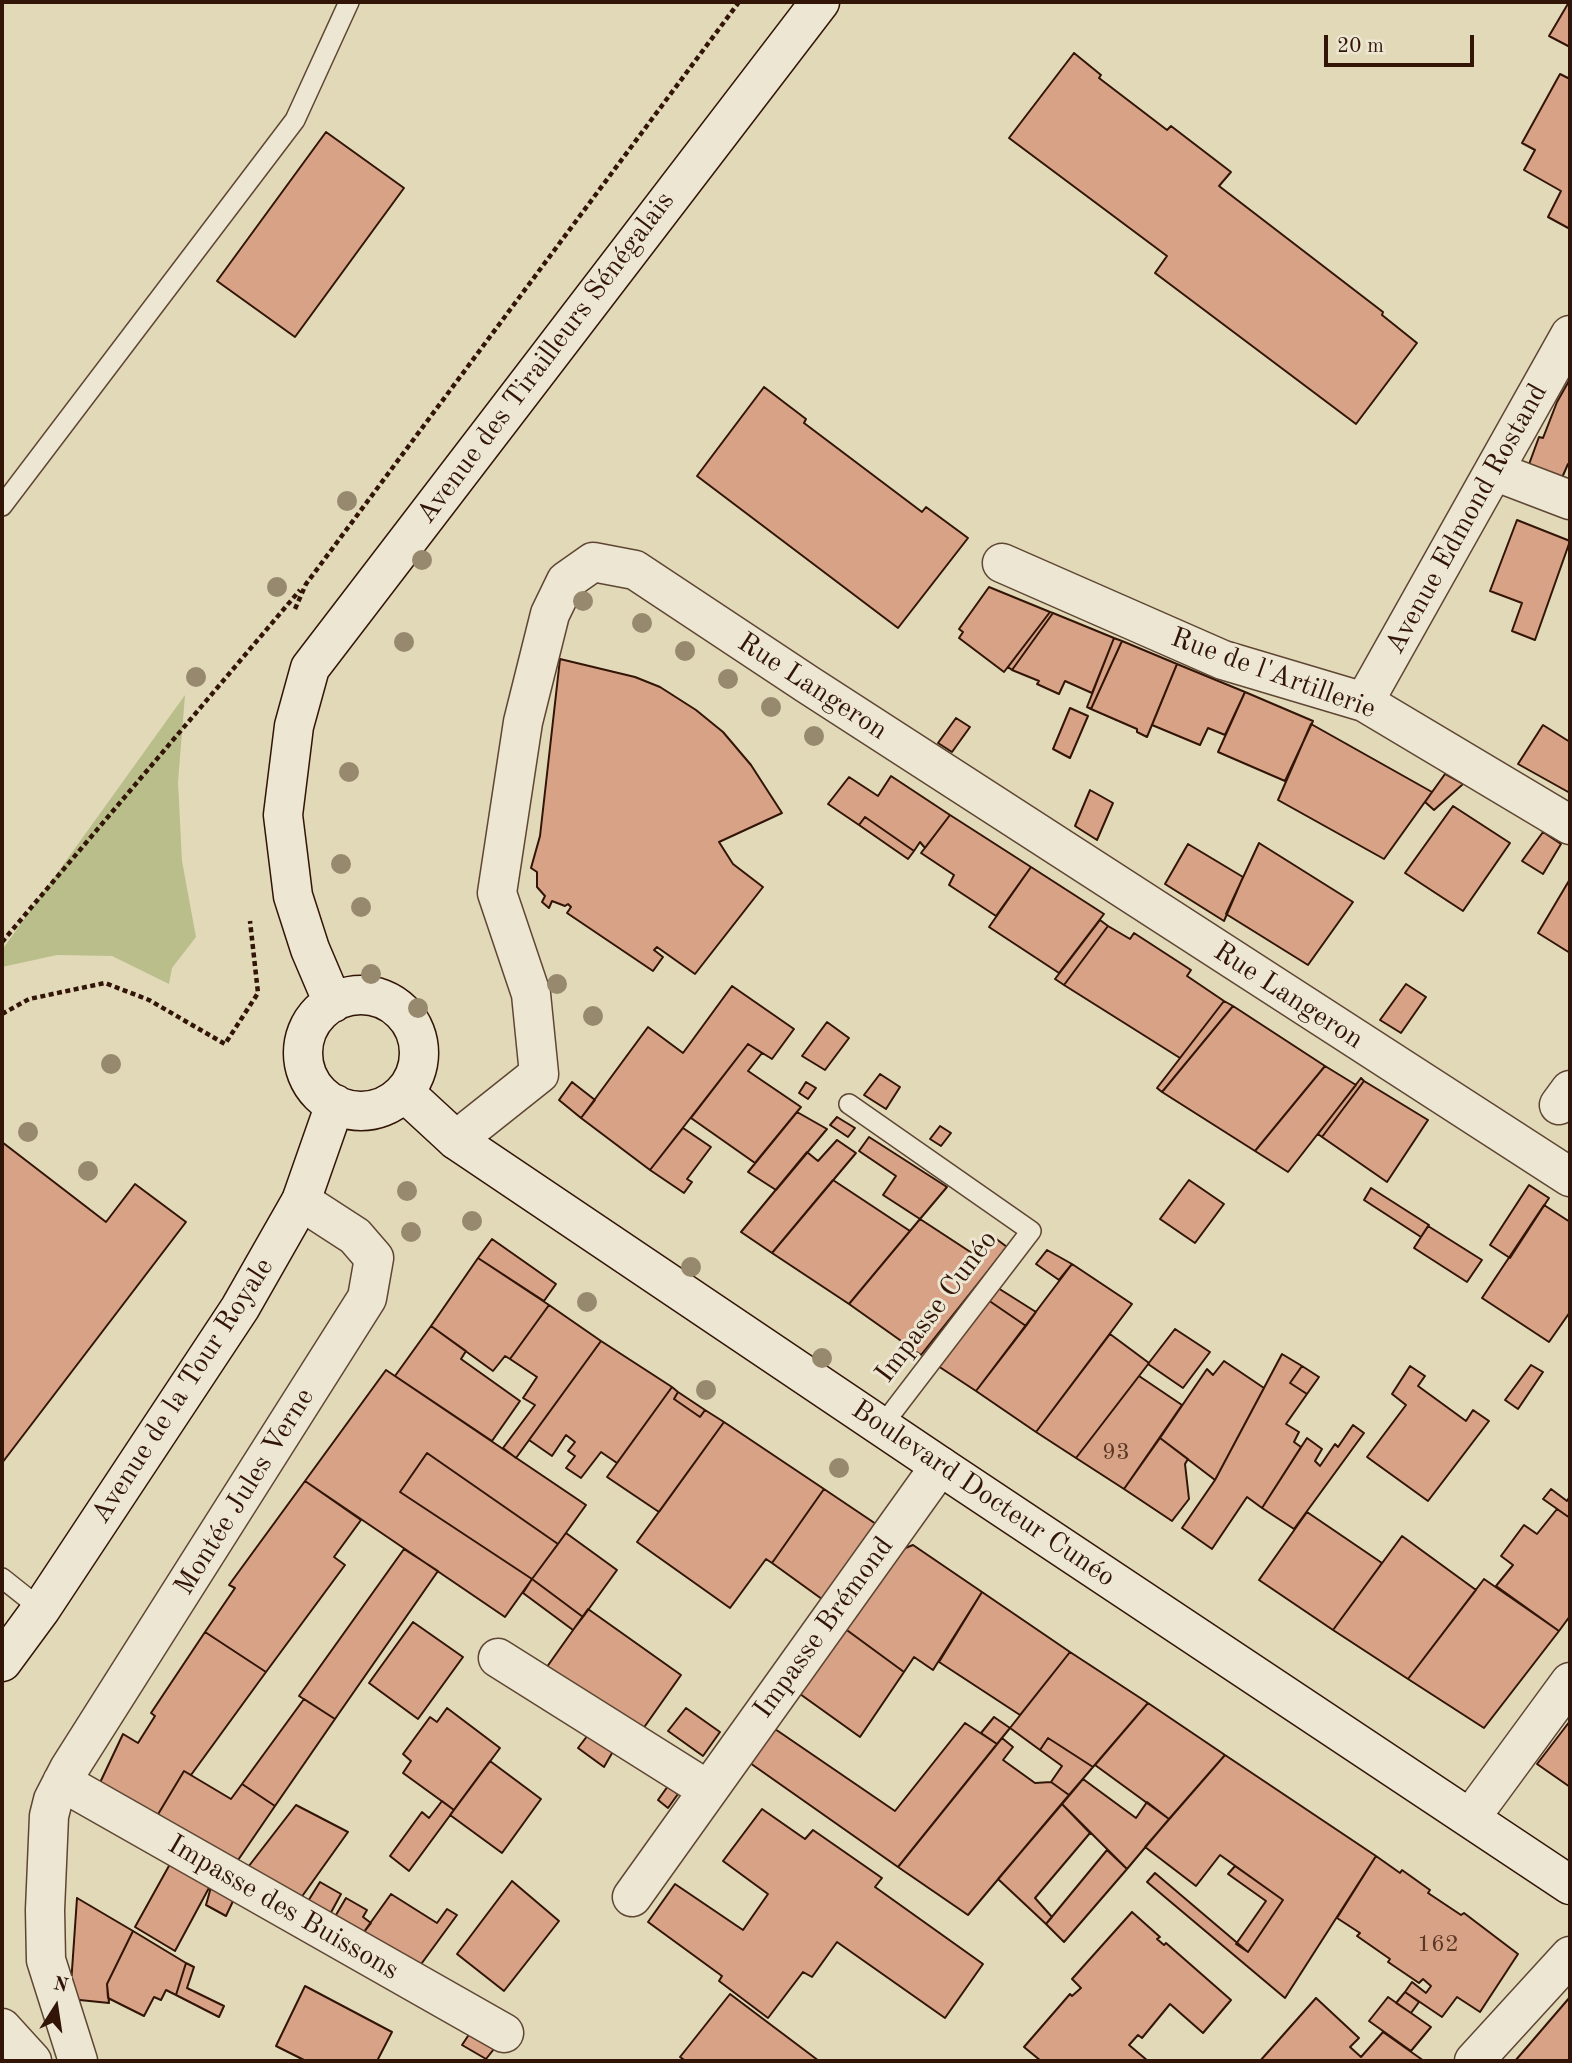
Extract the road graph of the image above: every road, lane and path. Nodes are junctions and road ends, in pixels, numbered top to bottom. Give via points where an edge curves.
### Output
1 (349, 2) edge
2 (820, 2) edge
3 (1570, 335) edge
4 (1494, 471) junction
5 (1570, 500) edge
6 (2, 506) edge
7 (1002, 563) dead end
8 (306, 584) dead end
9 (1364, 702) junction
10 (1570, 825) edge
11 (2, 942) edge
12 (258, 993) dead end
13 (333, 1003) junction
14 (2, 1014) edge
15 (404, 1092) junction
16 (335, 1104) junction
17 (849, 1104) dead end
18 (456, 1140) junction
19 (1570, 1177) edge
20 (301, 1201) junction
21 (881, 1427) junction
22 (940, 1466) junction
23 (2, 1578) edge
24 (41, 1608) junction
25 (498, 1658) dead end
26 (2, 1662) edge
27 (1570, 1682) edge
28 (709, 1790) junction
29 (57, 1791) junction
30 (1471, 1817) junction
31 (1570, 1885) edge
32 (632, 1898) dead end
33 (1570, 1956) edge
34 (2, 2028) edge
35 (504, 2033) dead end
36 (33, 2061) edge
37 (78, 2061) edge
38 (1474, 2061) edge

1 - 6 lane via 295,120
2 - 13 street, Avenue des Tirailleurs Sénégalais via 310,668 293,726 283,815 293,896
3 - 4 street, Avenue Edmond Rostand
4 - 5 street
4 - 9 street, Avenue Edmond Rostand
7 - 9 street, Rue de l'Artillerie via 1223,660
8 - 11 path
9 - 10 street, Rue de l'Artillerie
12 - 14 path via 225,1044 149,1000 105,983 29,999
13 - 15 street via 346,996 377,997 404,1014 419,1044 414,1078
13 - 16 street via 311,1024 303,1054 318,1092
15 - 16 street via 393,1102 364,1111
15 - 18 street, Boulevard Docteur Cunéo
16 - 20 street, Avenue de la Tour Royale
17 - 21 lane, Impasse Cunéo via 1031,1231
18 - 19 street, Rue Langeron via 540,1074 531,994 497,893 523,722 550,614 566,582 593,562 635,570
18 - 21 street, Boulevard Docteur Cunéo
20 - 24 street, Avenue de la Tour Royale via 240,1308
20 - 29 street, Montée Jules Verne via 355,1236 374,1258 367,1298
21 - 22 street, Boulevard Docteur Cunéo
22 - 28 street, Impasse Brémond
22 - 30 street, Boulevard Docteur Cunéo
23 - 24 lane
24 - 26 street, Avenue de la Tour Royale
25 - 28 street
27 - 30 street
28 - 32 street, Impasse Brémond
29 - 35 street, Impasse des Buissons
29 - 37 street via 50,1816 46,1960
30 - 31 street, Boulevard Docteur Cunéo
33 - 38 street
34 - 36 street

